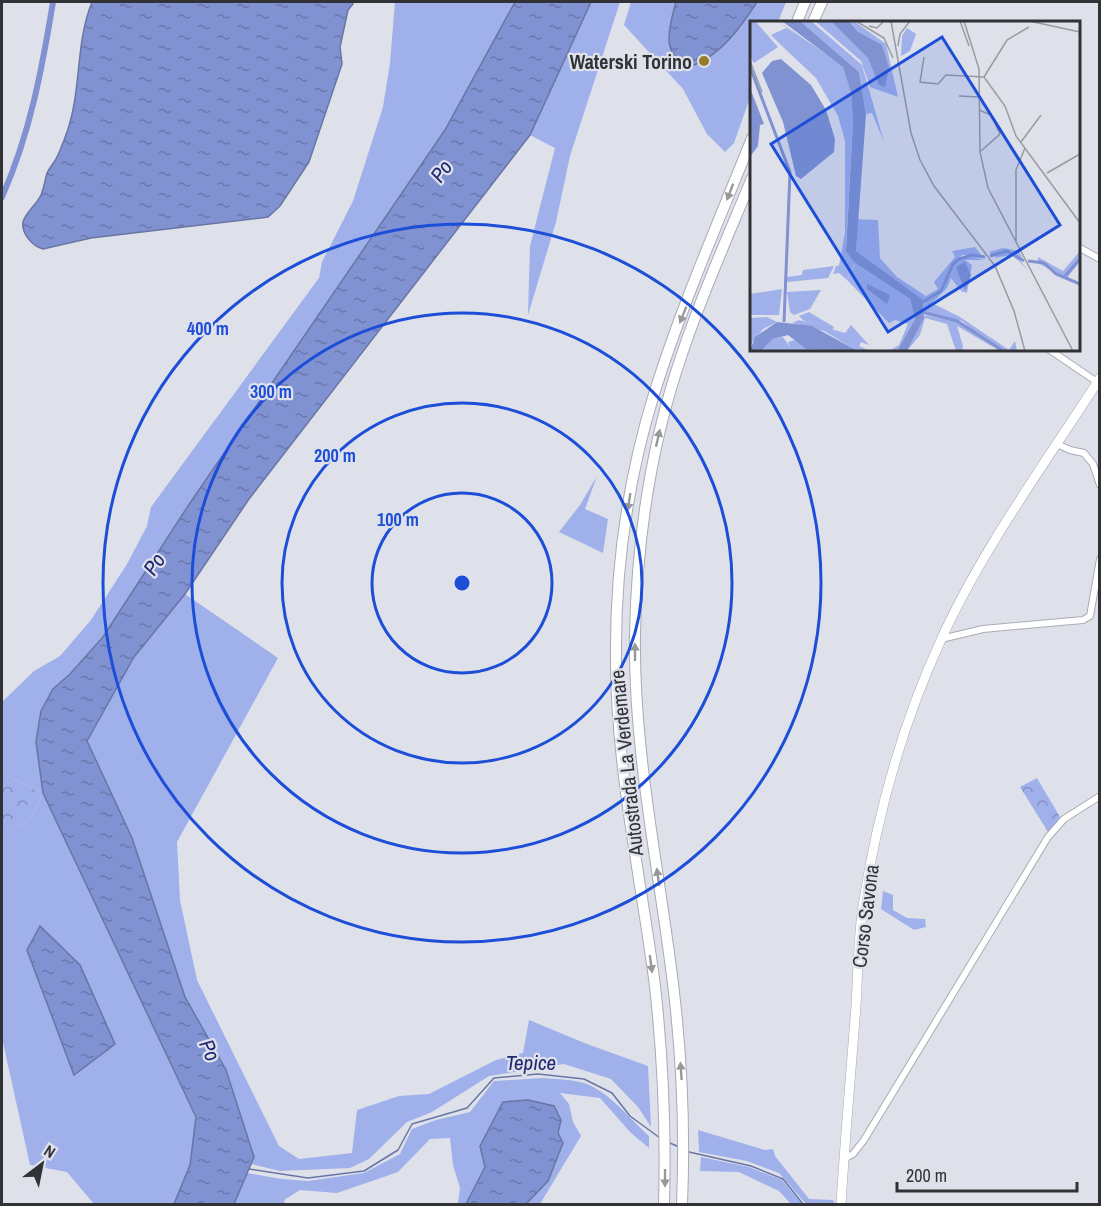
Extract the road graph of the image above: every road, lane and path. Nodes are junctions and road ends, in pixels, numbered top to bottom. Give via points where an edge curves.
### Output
1 (804, 2) edge
2 (822, 2) edge
3 (798, 20) edge
4 (813, 21) edge
5 (750, 143) edge
6 (750, 183) edge
7 (1080, 248) edge
8 (1100, 259) edge
9 (1052, 351) edge
10 (1098, 380) edge
11 (1057, 444) junction
12 (1100, 485) edge
13 (1100, 559) edge
14 (941, 639) junction
15 (1100, 796) edge
16 (844, 1159) junction
17 (664, 1204) edge
18 (682, 1204) edge
19 (841, 1204) edge

1 - 3 highway
2 - 4 highway
5 -> 17 highway, Autostrada La Verdemare via 670,346 645,425 629,500 618,582 618,718 661,1051
18 -> 6 highway, Autostrada La Verdemare via 681,1076 673,983 639,727 636,598 645,505 660,430 682,353
7 - 8 street
9 - 10 street
10 - 11 main road, Corso Savona
11 - 12 street via 1084,453 1093,464
11 - 14 main road, Corso Savona via 988,554
13 - 14 street via 1090,616 1083,620 983,629
14 - 16 main road, Corso Savona via 892,774 867,886
15 - 16 street via 1064,819 1048,837 864,1140
16 - 19 main road, Corso Savona

